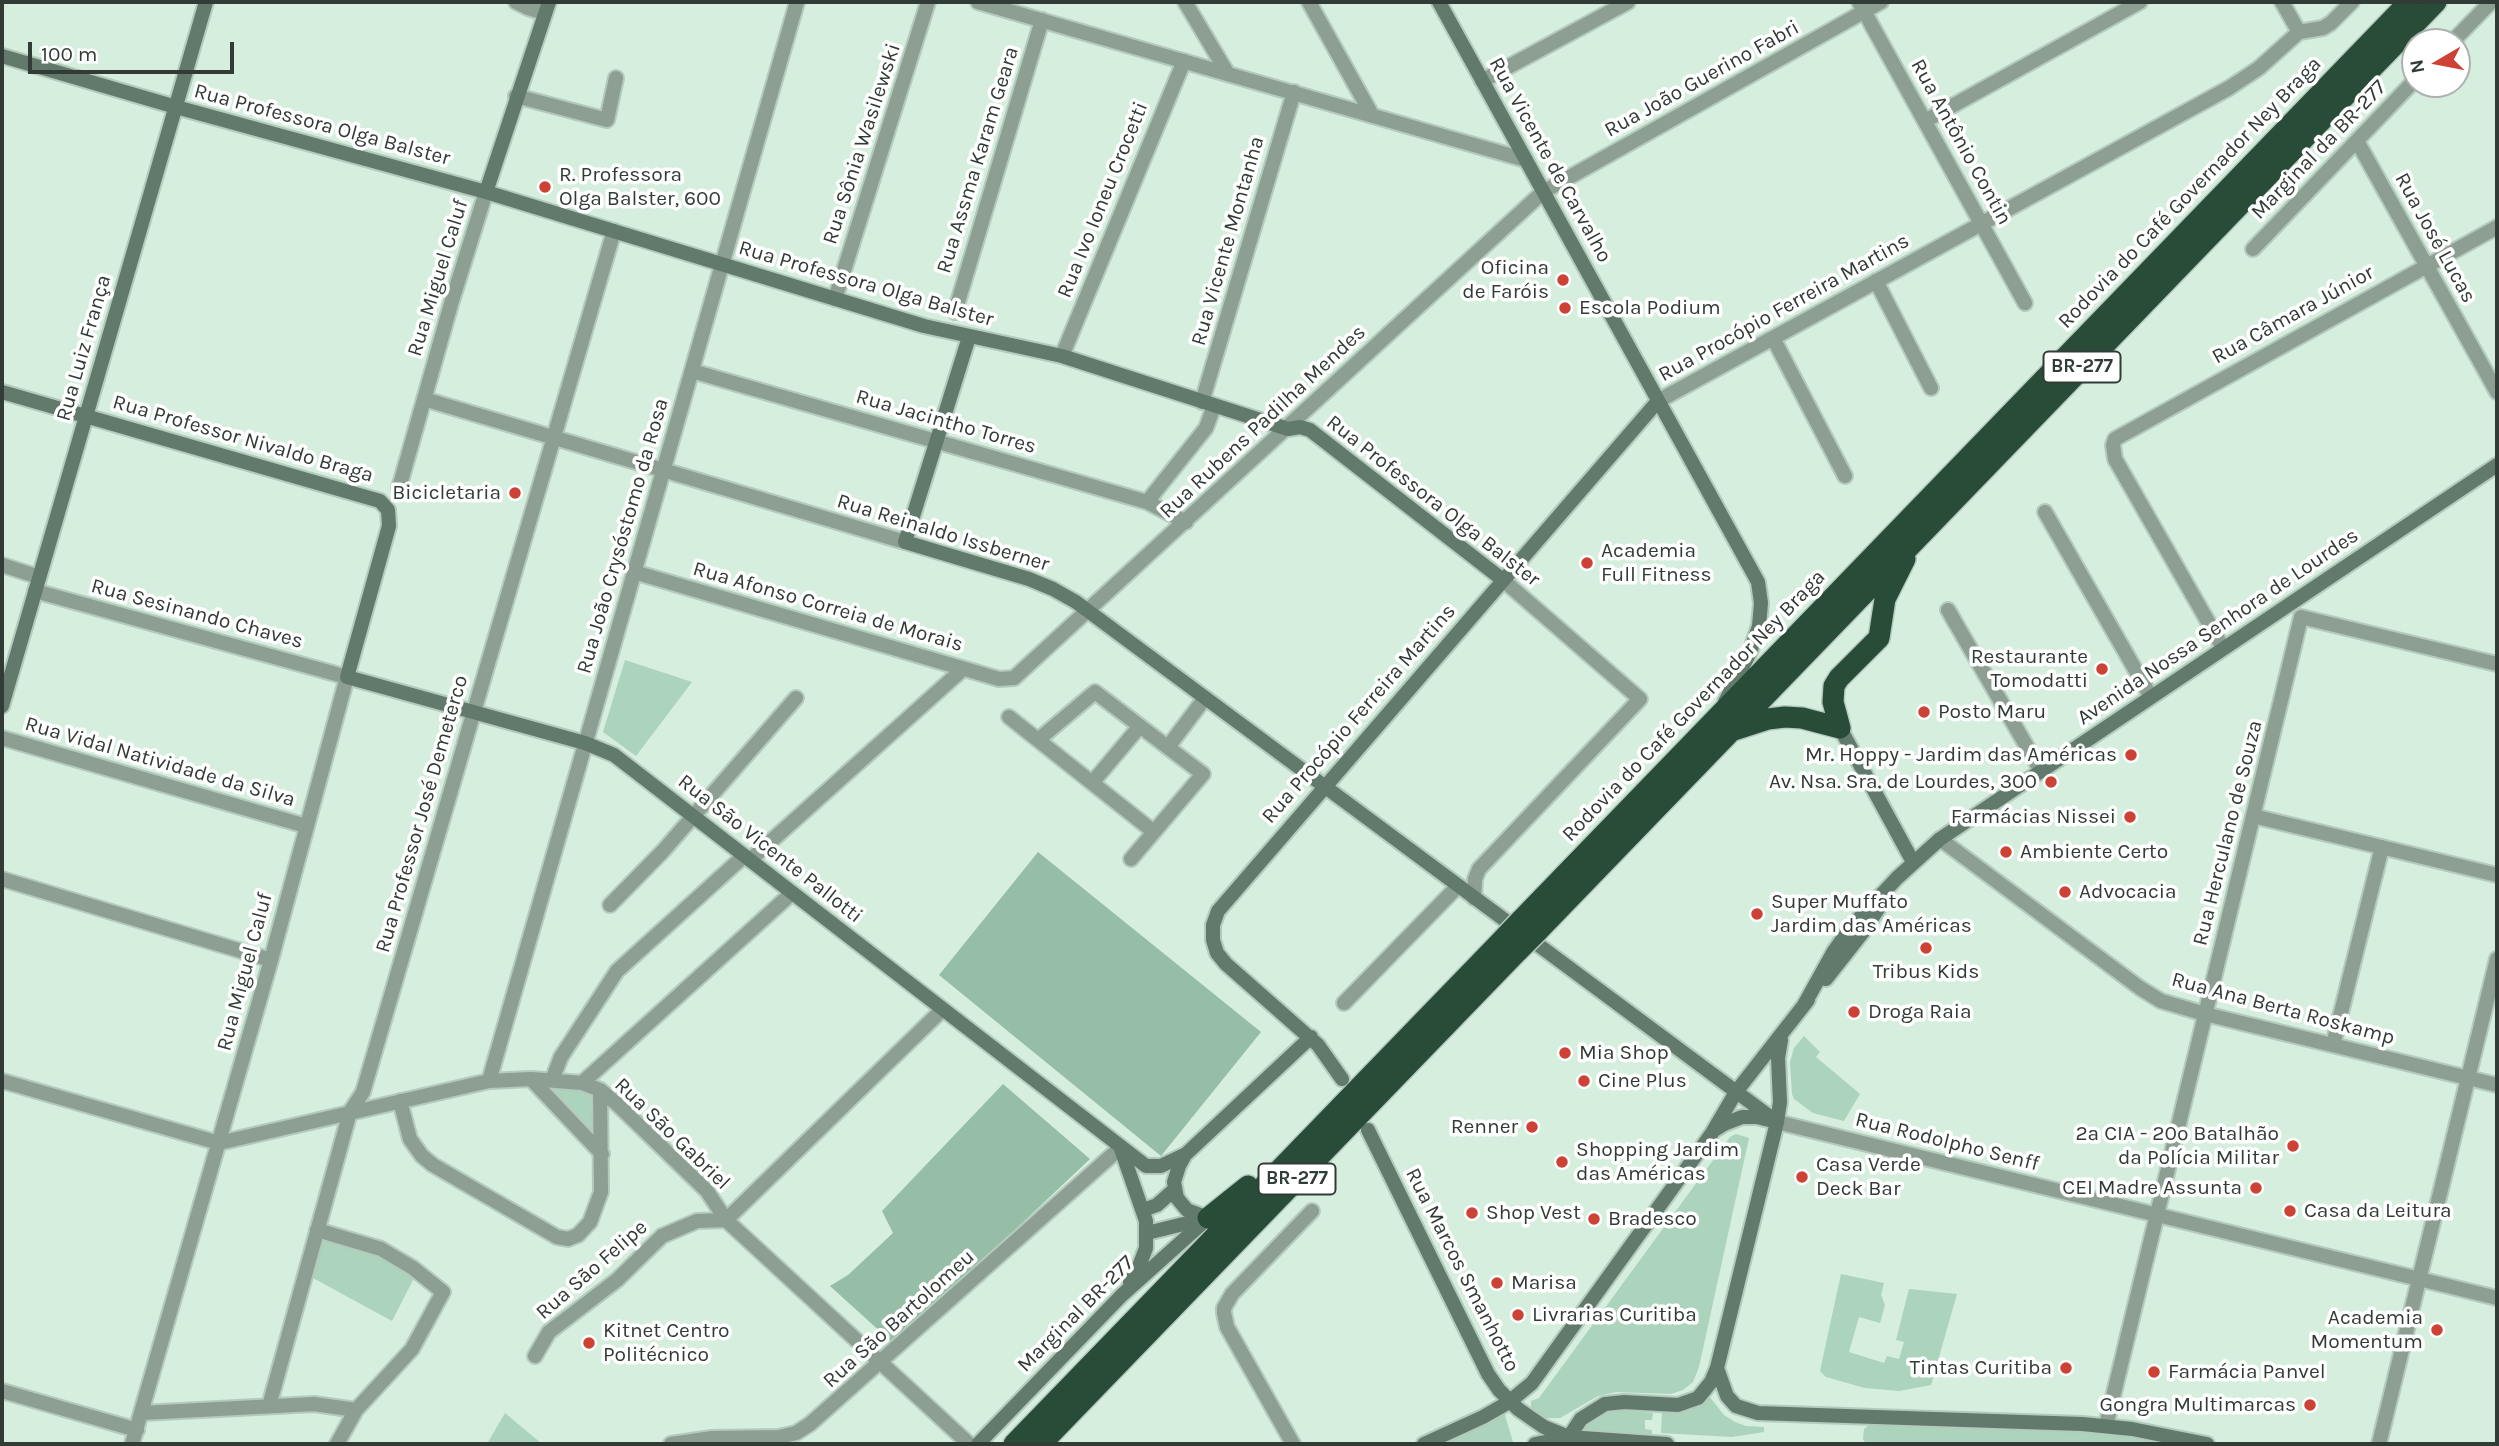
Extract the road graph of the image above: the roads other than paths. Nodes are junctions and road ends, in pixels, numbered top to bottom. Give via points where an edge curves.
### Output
1 (206, 2) edge
2 (516, 2) edge
3 (797, 2) edge
4 (928, 2) edge
5 (978, 2) edge
6 (1185, 2) edge
7 (1309, 2) edge
8 (1439, 2) edge
9 (1628, 2) edge
10 (1881, 2) edge
11 (2140, 2) edge
12 (2282, 2) edge
13 (2352, 2) edge
14 (2409, 2) edge
15 (2436, 2) edge
16 (2491, 2) edge
17 (1862, 6) edge
18 (547, 7) edge
19 (1042, 20) junction
20 (2466, 28) edge
21 (2299, 32) junction
22 (2, 56) edge
23 (1184, 61) junction
24 (1228, 74) junction
25 (616, 78) dead end
26 (1482, 81) junction
27 (1294, 92) junction
28 (2401, 95) edge
29 (516, 96) junction
30 (176, 107) junction
31 (1372, 115) junction
32 (1925, 121) junction
33 (2357, 141) junction
34 (1526, 160) junction
35 (486, 191) junction
36 (1543, 192) junction
37 (1981, 223) junction
38 (2497, 227) edge
39 (614, 231) junction
40 (2253, 249) dead end
41 (722, 264) junction
42 (2427, 266) junction
43 (1876, 281) junction
44 (835, 299) junction
45 (2025, 303) dead end
46 (955, 312) dead end
47 (969, 337) junction
48 (1773, 338) junction
49 (1062, 356) junction
50 (692, 371) junction
51 (1931, 388) dead end
52 (2, 392) edge
53 (2497, 392) edge
54 (424, 399) junction
55 (1658, 401) junction
56 (1208, 404) junction
57 (86, 416) junction
58 (1288, 429) junction
59 (553, 438) junction
60 (935, 440) junction
61 (2497, 465) edge
62 (663, 470) junction
63 (1845, 477) dead end
64 (399, 488) dead end
65 (1147, 502) junction
66 (388, 510) joint
67 (2045, 512) dead end
68 (1186, 522) junction
69 (1916, 539) junction
70 (905, 542) junction
71 (2, 565) edge
72 (634, 572) junction
73 (1503, 580) junction
74 (37, 584) junction
75 (2291, 603) junction
76 (1948, 610) dead end
77 (1089, 612) junction
78 (2301, 617) junction
79 (2223, 648) junction
80 (2497, 664) edge
81 (963, 669) junction
82 (347, 677) junction
83 (1010, 680) joint
84 (2151, 697) junction
85 (796, 698) dead end
86 (1205, 698) junction
87 (2, 706) edge
88 (474, 712) junction
89 (1009, 717) dead end
90 (1723, 724) junction
91 (1140, 726) junction
92 (1840, 728) junction
93 (2, 738) edge
94 (1038, 740) junction
95 (585, 743) junction
96 (1168, 747) junction
97 (2041, 771) junction
98 (1092, 783) junction
99 (1324, 786) junction
100 (694, 816) junction
101 (2253, 816) junction
102 (306, 826) junction
103 (1154, 832) junction
104 (1940, 839) junction
105 (2382, 848) junction
106 (747, 858) junction
107 (1132, 859) dead end
108 (1913, 862) junction
109 (2497, 876) edge
110 (2, 879) edge
111 (1458, 886) junction
112 (792, 893) junction
113 (1474, 898) junction
114 (610, 905) dead end
115 (1520, 935) junction
116 (2497, 959) edge
117 (271, 960) junction
118 (1344, 1003) dead end
119 (942, 1010) junction
120 (2205, 1014) junction
121 (1783, 1035) junction
122 (1311, 1037) junction
123 (2333, 1045) junction
124 (2468, 1078) junction
125 (531, 1079) junction
126 (1342, 1079) dead end
127 (552, 1080) junction
128 (2, 1081) edge
129 (489, 1082) junction
130 (582, 1083) junction
131 (2497, 1085) edge
132 (600, 1090) junction
133 (1736, 1092) junction
134 (400, 1101) junction
135 (350, 1112) junction
136 (1777, 1122) junction
137 (1320, 1127) junction
138 (1368, 1130) dead end
139 (1712, 1133) junction
140 (219, 1143) junction
141 (1120, 1148) junction
142 (602, 1154) junction
143 (1186, 1154) junction
144 (1175, 1189) junction
145 (1143, 1210) junction
146 (1312, 1211) dead end
147 (2157, 1215) junction
148 (1208, 1218) junction
149 (726, 1220) junction
150 (317, 1230) junction
151 (1147, 1233) junction
152 (2420, 1279) junction
153 (1122, 1295) junction
154 (2497, 1298) edge
155 (535, 1356) dead end
156 (881, 1363) junction
157 (1717, 1368) junction
158 (2, 1391) edge
159 (1509, 1402) junction
160 (269, 1406) junction
161 (1077, 1407) junction
162 (356, 1410) junction
163 (142, 1413) junction
164 (2106, 1426) junction
165 (137, 1430) junction
166 (1569, 1437) junction
167 (132, 1444) edge
168 (337, 1444) edge
169 (671, 1444) edge
170 (968, 1444) edge
171 (978, 1444) edge
172 (1014, 1444) edge
173 (1041, 1444) edge
174 (1056, 1444) edge
175 (1293, 1444) edge
176 (1424, 1444) edge
177 (1535, 1444) edge
178 (1667, 1444) edge
179 (2207, 1444) edge
180 (2379, 1444) edge

1 - 30 main road, Rua Luiz França
2 - 18 street
3 - 41 street, Rua João Crysóstomo da Rosa
4 - 44 street, Rua Sônia Wasilewski
5 - 19 street
6 - 24 street
7 - 31 street
8 - 26 main road, Rua Vicente de Carvalho
9 - 26 street
10 - 17 street, Rua João Guerino Fabri
11 - 32 street
12 - 21 street
13 - 21 street, Rua Procópio Ferreira Martins via 2323,28
14 - 90 highway, Rodovia do Café Governador Ney Braga / BR-277
15 - 69 highway, Rodovia do Café Governador Ney Braga / BR-277
16 - 20 street
17 - 32 street, Rua Antônio Contin
17 - 36 street, Rua João Guerino Fabri
18 - 29 main road, Rua Miguel Caluf
19 - 23 street
19 - 46 street, Rua Assma Karam Geara
21 - 37 street, Rua Procópio Ferreira Martins via 2236,83
22 - 30 main road, Rua Professora Olga Balster
23 - 24 street
23 - 49 street, Rua Ivo Ioneu Crocetti
24 - 27 street
25 - 29 street via 607,120
26 - 34 main road, Rua Vicente de Carvalho
27 - 31 street
27 - 56 street, Rua Vicente Montanha
28 - 33 street, Marginal da BR-277
29 - 35 main road, Rua Miguel Caluf
30 - 35 main road, Rua Professora Olga Balster
30 - 57 main road, Rua Luiz França
31 - 34 street
32 - 37 street, Rua Antônio Contin
33 - 40 street, Marginal da BR-277
33 - 42 street, Rua José Lucas
34 - 36 main road, Rua Vicente de Carvalho
35 - 39 main road, Rua Professora Olga Balster
35 - 54 street, Rua Miguel Caluf
36 - 55 main road, Rua Vicente de Carvalho
36 - 58 street, Rua Rubens Padilha Mendes
37 - 43 street, Rua Procópio Ferreira Martins
37 - 45 street, Rua Antônio Contin
38 - 42 street, Rua Câmara Júnior
39 - 41 main road, Rua Professora Olga Balster
39 - 59 street, Rua Professor José Demeterco
41 - 44 main road, Rua Professora Olga Balster
41 - 50 street, Rua João Crysóstomo da Rosa
42 - 53 street, Rua José Lucas
42 - 79 street, Rua Câmara Júnior via 2120,435 2113,445 2115,458
43 - 48 street, Rua Procópio Ferreira Martins
43 - 51 street
44 - 47 main road, Rua Professora Olga Balster
47 - 49 main road, Rua Professora Olga Balster
47 - 60 main road
48 - 55 street, Rua Procópio Ferreira Martins
48 - 63 street
49 - 56 main road, Rua Professora Olga Balster
50 - 60 street, Rua Jacintho Torres
50 - 62 street, Rua João Crysóstomo da Rosa
52 - 57 main road, Rua Professor Nivaldo Braga
54 - 59 street, Rua Reinaldo Issberner
54 - 64 street, Rua Miguel Caluf
55 - 73 main road, Rua Procópio Ferreira Martins
55 - 90 main road, Rua Vicente de Carvalho via 1758,582 1759,625
56 - 58 main road, Rua Professora Olga Balster
56 - 65 street, Rua Vicente Montanha via 1206,428
57 - 66 main road, Rua Professor Nivaldo Braga via 378,500
57 - 74 main road, Rua Luiz França
58 - 68 street, Rua Rubens Padilha Mendes
58 - 73 main road, Rua Professora Olga Balster via 1300,427 1317,435
59 - 62 street, Rua Reinaldo Issberner
59 - 88 street, Rua Professor José Demeterco
60 - 65 street, Rua Jacintho Torres
60 - 70 main road
61 - 75 main road, Avenida Nossa Senhora de Lourdes
62 - 70 street, Rua Reinaldo Issberner
62 - 72 street, Rua João Crysóstomo da Rosa
65 - 68 street, Rua Jacintho Torres
66 - 82 main road, Rua Miguel Caluf via 389,526
67 - 84 street
68 - 77 street, Rua Rubens Padilha Mendes
69 - 90 highway, Rodovia do Café Governador Ney Braga / BR-277
69 - 92 highway via 1885,599 1879,638 1834,686
70 - 77 main road, Rua Reinaldo Issberner via 1029,579
71 - 74 street, Rua Sesinando Chaves
72 - 81 street, Rua Afonso Correia de Morais
72 - 95 street, Rua João Crysóstomo da Rosa
73 - 99 main road, Rua Procópio Ferreira Martins
73 - 113 street, Rua Professora Olga Balster via 1640,699 1479,869
74 - 82 street, Rua Sesinando Chaves
74 - 87 main road, Rua Luiz França
75 - 78 street
75 - 79 main road, Avenida Nossa Senhora de Lourdes
76 - 97 street
77 - 83 street, Rua Rubens Padilha Mendes
77 - 86 main road, Rua Reinaldo Issberner
78 - 80 street
78 - 101 street, Rua Herculano de Souza
79 - 84 main road, Avenida Nossa Senhora de Lourdes
81 - 83 street, Rua Afonso Correia de Morais
81 - 106 street
82 - 88 main road, Rua São Vicente Pallotti
82 - 102 street, Rua Miguel Caluf
84 - 97 main road, Avenida Nossa Senhora de Lourdes
85 - 100 street
86 - 96 street
86 - 99 main road, Rua Reinaldo Issberner
88 - 95 main road, Rua São Vicente Pallotti
88 - 135 street, Rua Professor José Demeterco via 363,1092
89 - 94 street
90 - 92 highway via 1785,717
90 - 115 highway, Rodovia do Café Governador Ney Braga / BR-277
91 - 94 street via 1095,692
91 - 96 street
91 - 98 street
92 - 108 main road
93 - 102 street, Rua Vidal Natividade da Silva
94 - 98 street
95 - 100 main road, Rua São Vicente Pallotti via 614,755
95 - 129 street, Rua João Crysóstomo da Rosa
96 - 103 street via 1203,774
97 - 104 main road, Avenida Nossa Senhora de Lourdes
98 - 103 street
99 - 111 main road, Rua Reinaldo Issberner
99 - 122 main road, Rua Procópio Ferreira Martins via 1224,901 1213,925 1217,953 1226,964
100 - 106 main road, Rua São Vicente Pallotti
100 - 114 street
101 - 105 street
101 - 120 street, Rua Herculano de Souza
102 - 117 street, Rua Miguel Caluf
103 - 107 street
104 - 108 main road, Avenida Nossa Senhora de Lourdes
104 - 120 street, Rua Ana Berta Roskamp via 2151,995
105 - 109 street
105 - 123 street
106 - 112 main road, Rua São Vicente Pallotti
106 - 127 street via 622,965 561,1057
108 - 121 main road, Avenida Nossa Senhora de Lourdes
110 - 117 street
111 - 113 main road, Rua Reinaldo Issberner
111 - 118 street
112 - 119 main road, Rua São Vicente Pallotti
112 - 130 street
113 - 115 main road, Rua Reinaldo Issberner
115 - 133 main road, Rua Rodolpho Senff
115 - 137 highway, Rodovia do Café Governador Ney Braga / BR-277
115 - 161 highway, Rodovia do Café Governador Ney Braga / BR-277
116 - 124 street
117 - 140 street, Rua Miguel Caluf
119 - 141 main road, Rua São Vicente Pallotti
119 - 149 street
120 - 123 street, Rua Ana Berta Roskamp
120 - 147 street, Rua Herculano de Souza
121 - 133 main road, Avenida Nossa Senhora de Lourdes
121 - 136 main road
122 - 126 main road
122 - 143 main road
123 - 124 street, Rua Ana Berta Roskamp
124 - 131 street, Rua Ana Berta Roskamp
124 - 152 street
125 - 127 street, Rua São Gabriel
125 - 129 street, Rua São Gabriel
125 - 142 street
127 - 130 street, Rua São Gabriel
128 - 140 street
129 - 134 street, Rua São Gabriel
130 - 132 street, Rua São Gabriel
132 - 142 street
132 - 149 street, Rua São Gabriel via 706,1191
133 - 136 main road, Rua Rodolpho Senff
133 - 139 main road, Avenida Nossa Senhora de Lourdes
134 - 135 street, Rua São Gabriel
134 - 142 street via 410,1139 422,1156 459,1182 562,1238 578,1235 594,1214 601,1192
135 - 140 street, Rua São Gabriel
135 - 150 street, Rua Professor José Demeterco
136 - 139 main road via 1742,1117
136 - 147 street, Rua Rodolpho Senff
136 - 157 main road
137 - 148 highway
137 - 172 highway, Rodovia do Café Governador Ney Braga / BR-277
138 - 159 main road, Rua Marcos Smanhotto via 1478,1356
139 - 159 main road, Avenida Nossa Senhora de Lourdes via 1549,1362
140 - 163 street, Rua Miguel Caluf
141 - 143 main road, Rua São Vicente Pallotti via 1153,1167
141 - 145 main road
141 - 156 street, Rua São Bartolomeu
143 - 144 main road
144 - 145 main road via 1157,1205
144 - 148 main road via 1186,1210
145 - 151 main road
146 - 175 street via 1224,1308 1227,1327
147 - 152 street, Rua Rodolpho Senff
147 - 164 street, Rua Herculano de Souza
148 - 151 main road
148 - 153 main road, Marginal BR-277
149 - 155 street, Rua São Felipe via 697,1221 663,1236 617,1280 549,1332
149 - 156 street, Rua São Gabriel
150 - 160 street, Rua Professor José Demeterco
150 - 162 street via 381,1249 443,1292 412,1349
151 - 153 main road via 1140,1264
152 - 154 street, Rua Rodolpho Senff
152 - 180 street
153 - 171 main road, Marginal BR-277
156 - 169 street, Rua São Bartolomeu via 796,1433
156 - 170 street, Rua São Gabriel
157 - 164 main road via 1727,1396 1737,1406 1758,1413
157 - 166 main road via 1705,1391 1689,1403 1605,1404 1581,1419
158 - 165 street
159 - 166 main road, Rua Marcos Smanhotto via 1531,1419
159 - 176 main road, Avenida Nossa Senhora de Lourdes
160 - 162 street via 326,1404
160 - 163 street
161 - 173 highway, Rodovia do Café Governador Ney Braga / BR-277
161 - 174 main road
162 - 168 street
163 - 165 street, Rua Miguel Caluf
164 - 179 main road
165 - 167 street, Rua Miguel Caluf
166 - 177 main road
166 - 178 main road

